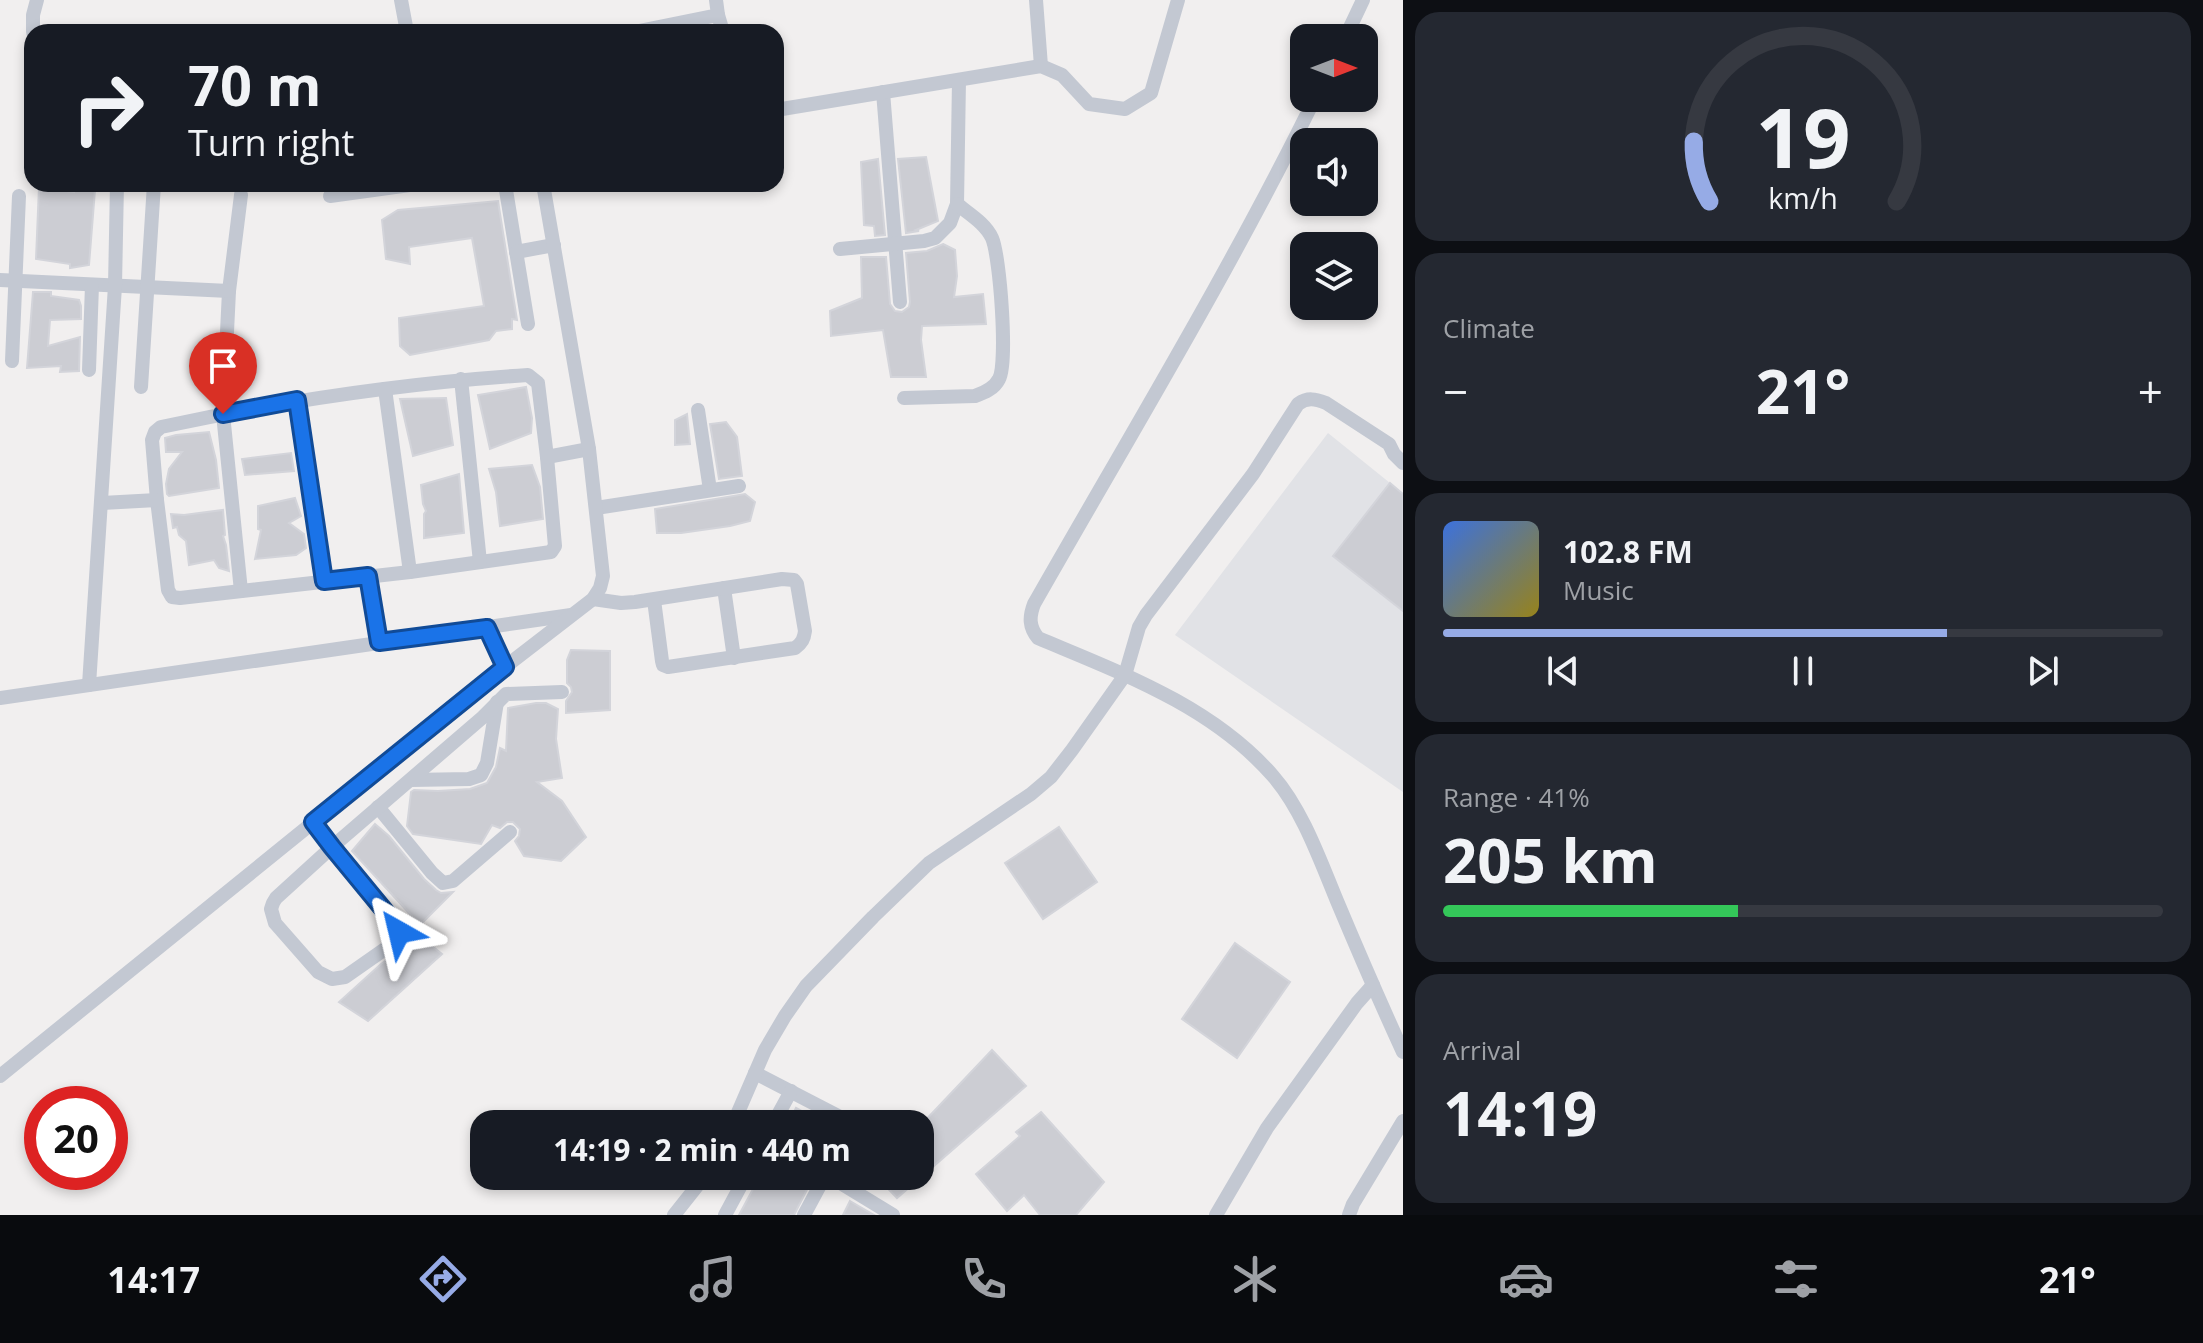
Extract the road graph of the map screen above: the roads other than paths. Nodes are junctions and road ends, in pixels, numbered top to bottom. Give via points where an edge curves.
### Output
1 (37, 0) edge
2 (401, 0) edge
3 (1036, 0) edge
4 (1178, 0) edge
5 (1363, 0) edge
6 (717, 7) edge
7 (33, 24) edge
8 (406, 24) edge
9 (661, 24) edge
10 (1352, 24) edge
11 (1041, 66) junction
12 (959, 80) junction
13 (883, 92) junction
14 (784, 109) edge
15 (1308, 112) edge
16 (117, 192) edge
17 (154, 192) edge
18 (359, 192) edge
19 (506, 192) edge
20 (544, 192) edge
21 (241, 195) dead end
22 (19, 196) dead end
23 (330, 196) dead end
24 (957, 204) junction
25 (897, 244) junction
26 (554, 245) junction
27 (840, 249) dead end
28 (516, 252) junction
29 (0, 280) edge
30 (16, 281) junction
31 (92, 285) junction
32 (115, 286) junction
33 (148, 287) junction
34 (229, 291) junction
35 (900, 302) dead end
36 (528, 324) dead end
37 (12, 361) dead end
38 (89, 370) dead end
39 (461, 379) junction
40 (141, 387) dead end
41 (385, 389) junction
42 (904, 398) dead end
43 (297, 400) junction
44 (698, 410) dead end
45 (223, 414) junction
46 (1403, 437) edge
47 (1389, 444) junction
48 (589, 449) junction
49 (547, 457) junction
50 (1403, 463) edge
51 (739, 486) dead end
52 (710, 490) junction
53 (157, 500) junction
54 (102, 503) junction
55 (596, 508) junction
56 (480, 562) junction
57 (410, 572) junction
58 (368, 576) junction
59 (324, 581) junction
60 (724, 588) junction
61 (241, 591) junction
62 (593, 599) junction
63 (654, 600) junction
64 (572, 615) junction
65 (487, 628) junction
66 (379, 642) junction
67 (734, 658) junction
68 (505, 667) junction
69 (1125, 675) junction
70 (89, 685) junction
71 (562, 692) dead end
72 (0, 698) edge
73 (497, 702) junction
74 (411, 780) junction
75 (378, 807) junction
76 (313, 822) junction
77 (510, 832) dead end
78 (332, 847) junction
79 (1373, 985) junction
80 (1403, 1052) edge
81 (755, 1073) junction
82 (0, 1076) edge
83 (791, 1091) junction
84 (739, 1110) edge
85 (781, 1110) edge
86 (827, 1110) edge
87 (1403, 1121) edge
88 (694, 1190) edge
89 (738, 1190) edge
90 (819, 1190) edge
91 (851, 1190) edge
92 (674, 1215) edge
93 (725, 1215) edge
94 (804, 1215) edge
95 (893, 1215) edge
96 (1216, 1215) edge
97 (1349, 1215) edge

1 - 7 lane
2 - 8 lane
3 - 11 lane
4 - 11 lane via 1151,93 1125,109 1089,104 1062,75
5 - 10 lane
6 - 9 lane
11 - 12 lane
12 - 13 lane
12 - 24 lane
13 - 14 lane
13 - 25 lane
15 - 69 lane via 1030,614 1038,638
16 - 32 lane
17 - 33 lane
18 - 23 lane
19 - 28 lane
20 - 26 lane
21 - 34 lane
22 - 30 lane
24 - 25 lane via 950,223 935,238
24 - 42 lane via 984,226 994,246 1000,378 975,396
25 - 27 lane
25 - 35 lane
26 - 28 lane
26 - 48 lane
28 - 36 lane
29 - 30 lane
30 - 31 lane
30 - 37 lane
31 - 32 lane
31 - 38 lane
32 - 33 lane
32 - 54 lane
33 - 34 lane
33 - 40 lane
34 - 45 lane
39 - 41 lane
39 - 49 lane via 534,378
39 - 56 lane
41 - 43 lane
41 - 57 lane
43 - 45 lane
43 - 59 lane
44 - 52 lane
45 - 53 lane via 155,432
45 - 61 lane
46 - 47 lane
47 - 50 lane
47 - 69 lane via 1326,403 1306,399 1298,404 1139,627
48 - 49 lane
48 - 55 lane
49 - 56 lane via 555,546 551,552
51 - 52 lane
52 - 55 lane
53 - 54 lane
53 - 61 lane via 172,597
54 - 70 lane
55 - 62 lane via 603,576
56 - 57 lane
57 - 58 lane
58 - 59 lane
58 - 66 lane
59 - 61 lane
60 - 63 lane
60 - 67 lane
60 - 67 lane via 794,580 805,631 795,648
62 - 63 lane
62 - 64 lane
63 - 67 lane via 663,665
64 - 65 lane
64 - 68 lane
65 - 66 lane
65 - 68 lane
66 - 70 lane
68 - 76 lane
69 - 79 lane via 1209,721 1274,777 1314,846
69 - 81 lane via 1051,777 929,863 806,986
70 - 72 lane
71 - 73 lane via 511,692
73 - 74 lane
73 - 74 lane via 481,775
74 - 75 lane
75 - 77 lane via 443,883 453,881
75 - 78 lane
76 - 78 lane
76 - 82 lane
78 - 78 lane via 399,932 395,942 339,979 318,972 275,923 271,909 276,898
79 - 80 lane
79 - 96 lane via 1267,1128
81 - 83 lane
81 - 84 lane
83 - 85 lane
83 - 86 lane
87 - 97 lane
88 - 92 lane
89 - 93 lane
90 - 94 lane
91 - 95 lane

